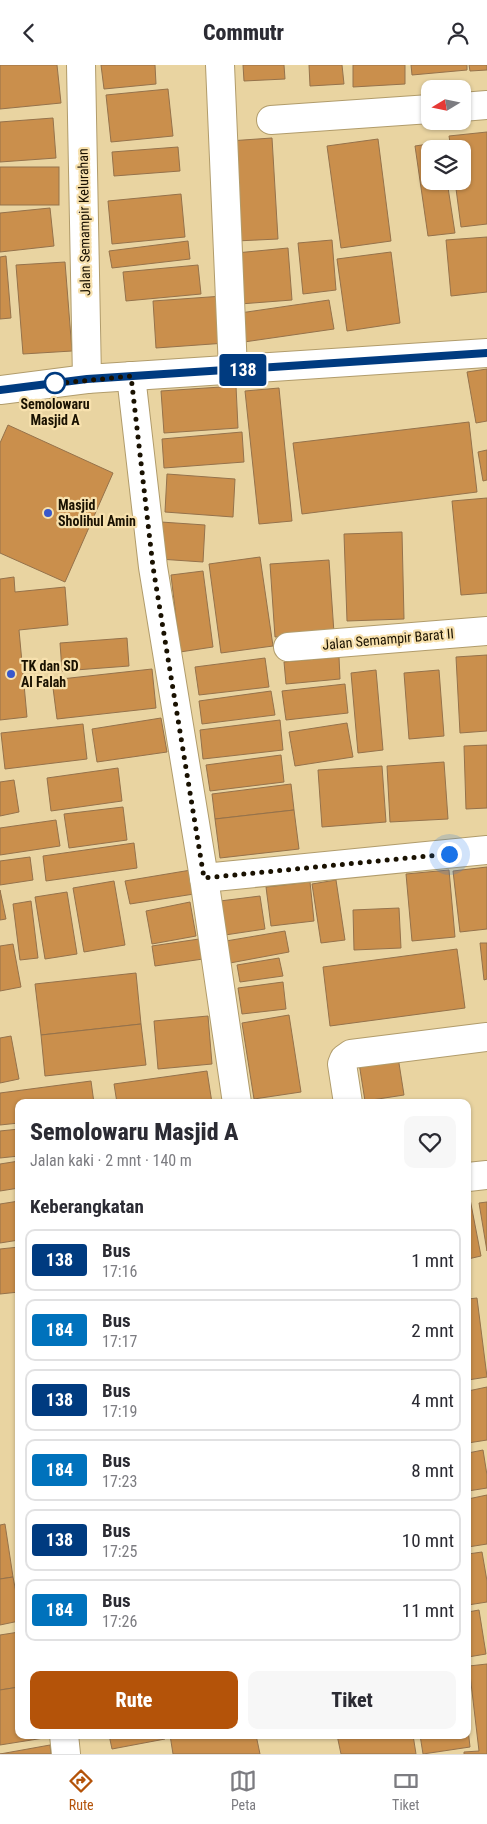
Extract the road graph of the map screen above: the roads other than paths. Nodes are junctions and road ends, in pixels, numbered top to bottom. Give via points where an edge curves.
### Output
1 (81, 65) edge
2 (220, 65) edge
3 (487, 105) edge
4 (471, 106) edge
5 (421, 110) edge
6 (271, 120) dead end
7 (487, 353) edge
8 (233, 370) junction
9 (131, 376) junction
10 (87, 379) junction
11 (0, 390) edge
12 (487, 631) edge
13 (288, 647) dead end
14 (487, 850) edge
15 (204, 878) junction
16 (487, 1037) edge
17 (236, 1099) edge
18 (347, 1099) edge
19 (487, 1175) edge
20 (471, 1177) edge
21 (64, 1739) edge
22 (66, 1754) edge

1 - 10 street, Jalan Semampir Kelurahan
2 - 8 street
3 - 4 street
5 - 6 street
7 - 8 street
8 - 9 street
9 - 10 street
9 - 15 street via 153,567
10 - 11 street
12 - 13 street, Jalan Semampir Barat II
14 - 15 street
15 - 17 street
16 - 18 street via 351,1054 342,1064
19 - 20 street
21 - 22 street

